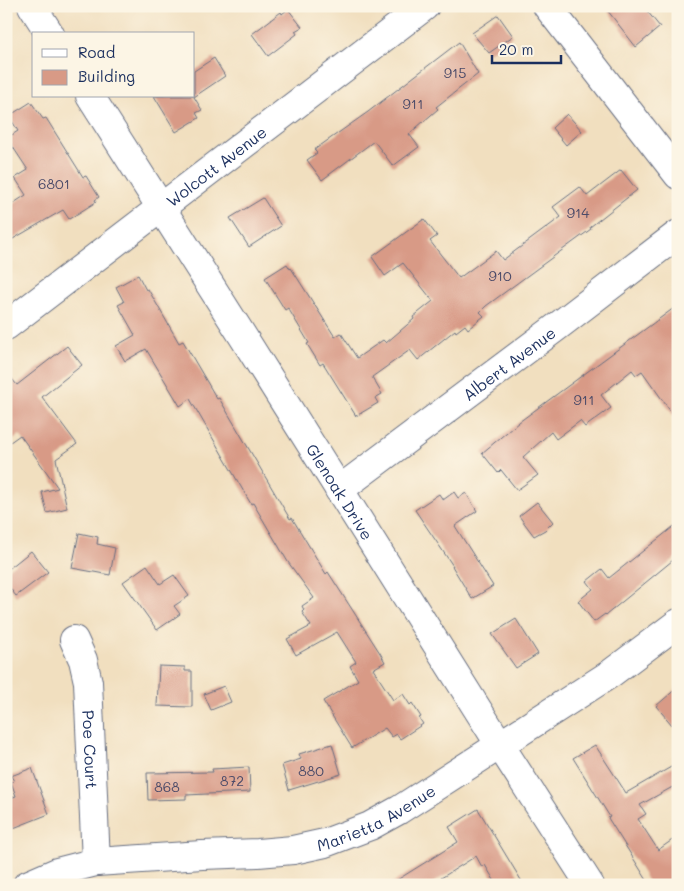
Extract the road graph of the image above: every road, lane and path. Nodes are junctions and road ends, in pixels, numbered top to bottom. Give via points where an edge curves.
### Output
1 (32, 6) edge
2 (425, 6) edge
3 (547, 6) edge
4 (49, 32) edge
5 (91, 98) edge
6 (678, 175) edge
7 (161, 207) junction
8 (678, 234) edge
9 (6, 326) edge
10 (339, 490) junction
11 (678, 623) edge
12 (74, 640) dead end
13 (500, 745) junction
14 (96, 862) junction
15 (27, 885) edge
16 (590, 885) edge

1 - 4 street
2 - 7 street, Wolcott Avenue
3 - 6 street
5 - 7 street, Glenoak Drive
7 - 9 street, Wolcott Avenue
7 - 10 street, Glenoak Drive
8 - 10 street, Albert Avenue
10 - 13 street, Glenoak Drive
11 - 13 street, Marietta Avenue via 610,674
12 - 14 street, Poe Court via 88,682
13 - 14 street, Marietta Avenue via 399,810 370,826 325,843 258,853
13 - 16 street, Glenoak Drive
14 - 15 street, Marietta Avenue via 57,872

